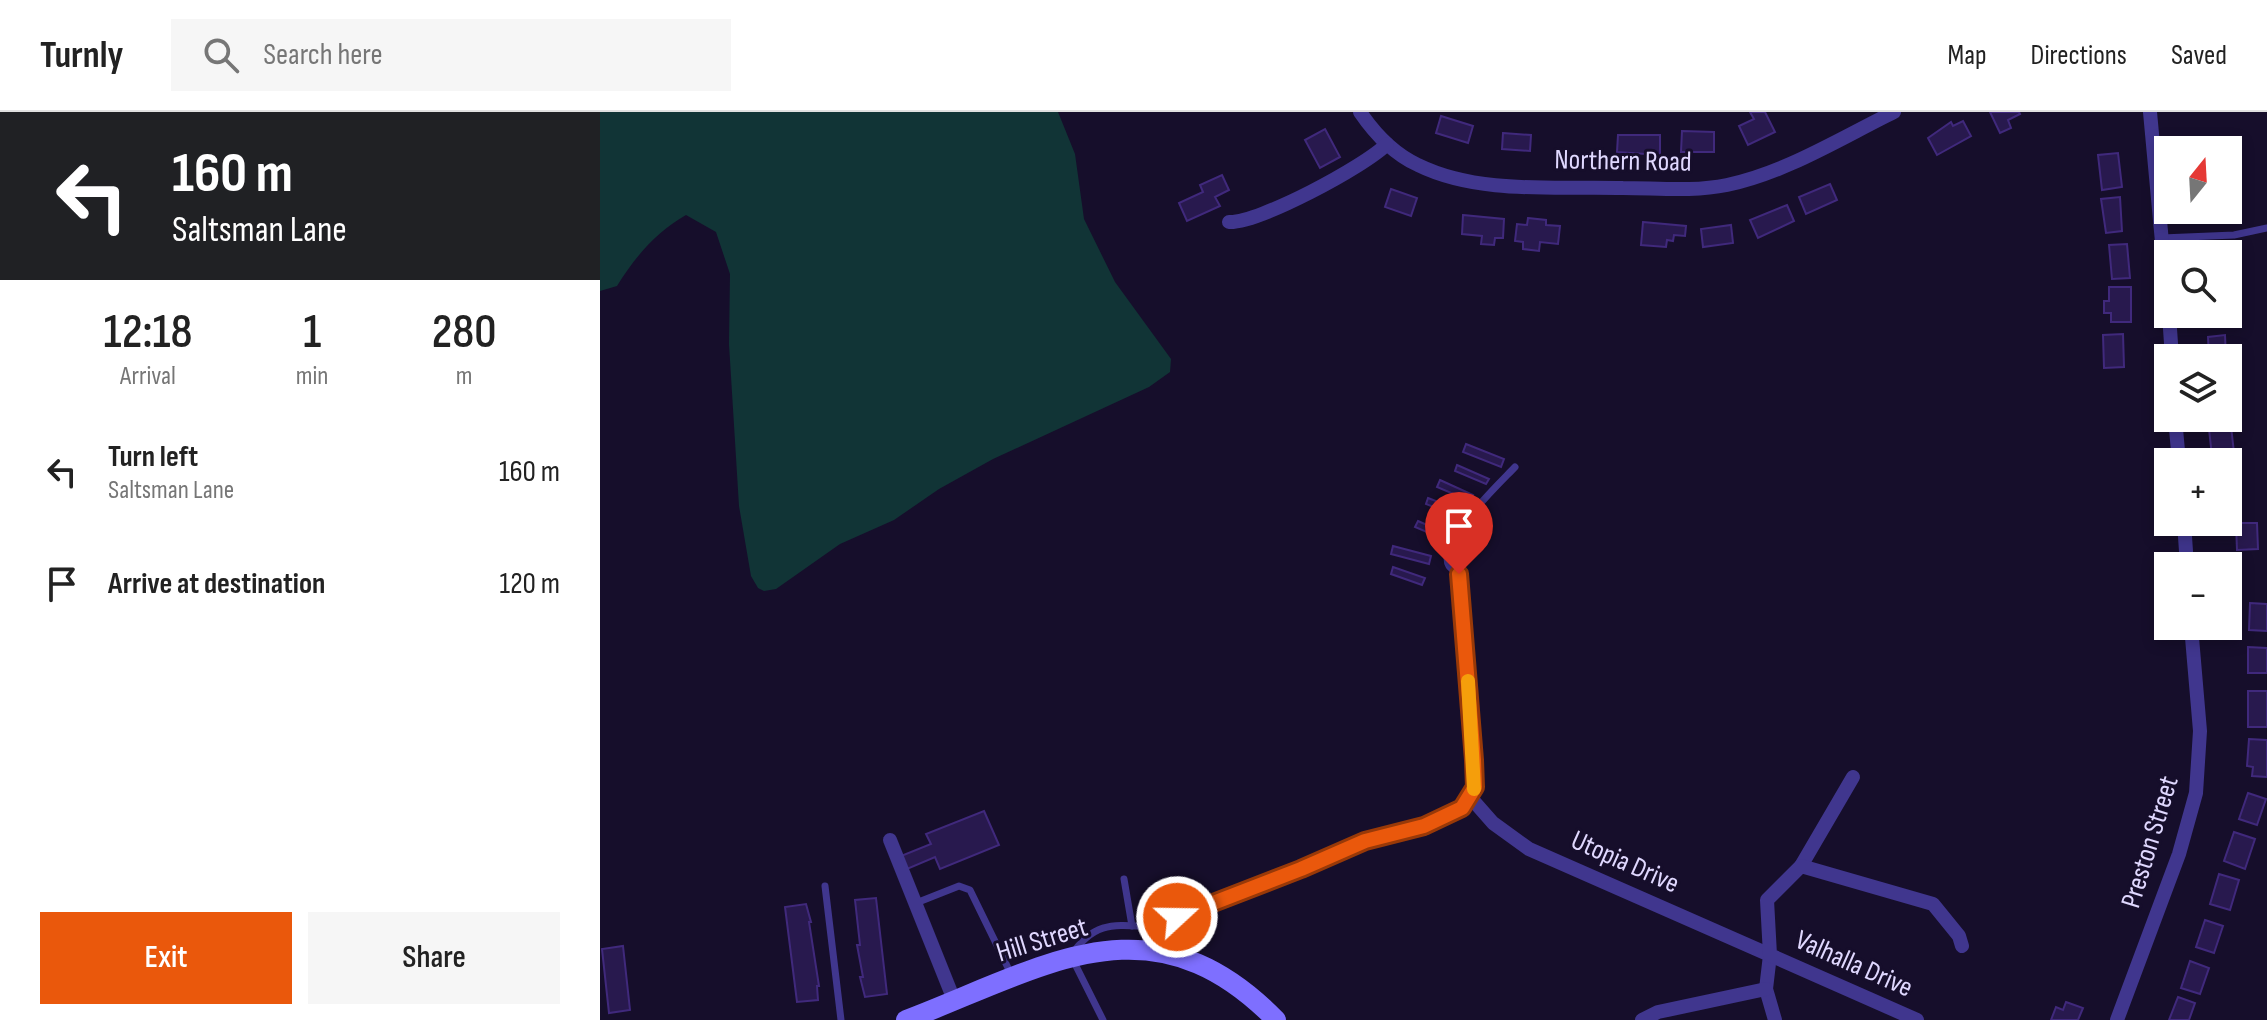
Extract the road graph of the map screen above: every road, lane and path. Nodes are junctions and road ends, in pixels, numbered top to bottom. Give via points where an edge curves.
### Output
1 (1360, 112) edge
2 (1894, 112) edge
3 (2150, 112) edge
4 (1387, 144) junction
5 (1229, 222) dead end
6 (2267, 228) edge
7 (2162, 238) joint
8 (1515, 467) dead end
9 (1459, 574) joint
10 (2192, 640) edge
11 (1853, 777) dead end
12 (1471, 798) junction
13 (890, 840) dead end
14 (1801, 866) junction
15 (1124, 879) dead end
16 (825, 886) dead end
17 (915, 903) junction
18 (1132, 926) junction
19 (1160, 927) junction
20 (1962, 946) dead end
21 (1144, 950) junction
22 (1770, 955) junction
23 (1071, 956) junction
24 (1012, 976) junction
25 (1766, 989) junction
26 (954, 1000) junction
27 (841, 1020) edge
28 (906, 1020) edge
29 (1103, 1020) edge
30 (1276, 1020) edge
31 (1642, 1020) edge
32 (1775, 1020) edge
33 (1917, 1020) edge
34 (2117, 1020) edge

1 - 4 street, Northern Road
2 - 4 street, Northern Road via 1766,173 1705,188 1482,183 1438,174
3 - 7 street
4 - 5 street via 1370,159 1254,219
6 - 7 lane
8 - 9 lane via 1456,532 1447,559
9 - 12 street via 1474,760
10 - 34 street, Preston Street via 2200,731 2196,793
11 - 14 street, Valhalla Drive
12 - 19 street via 1438,820 1365,841
12 - 22 street, Utopia Drive via 1493,823 1529,849
13 - 17 street
14 - 20 street via 1933,904
14 - 22 street, Valhalla Drive via 1767,900
15 - 18 lane
16 - 27 lane
17 - 24 lane via 959,886 970,890
17 - 26 street
18 - 19 lane
18 - 23 lane via 1092,931
19 - 21 street
21 - 23 street, Hill Street
21 - 30 street, Hill Street via 1171,954 1218,973
22 - 25 street, Valhalla Drive
22 - 33 street, Valhalla Drive
23 - 24 street, Hill Street
23 - 29 lane
24 - 26 street, Hill Street
25 - 31 street
25 - 32 street, Valhalla Drive
26 - 28 street, Hill Street

